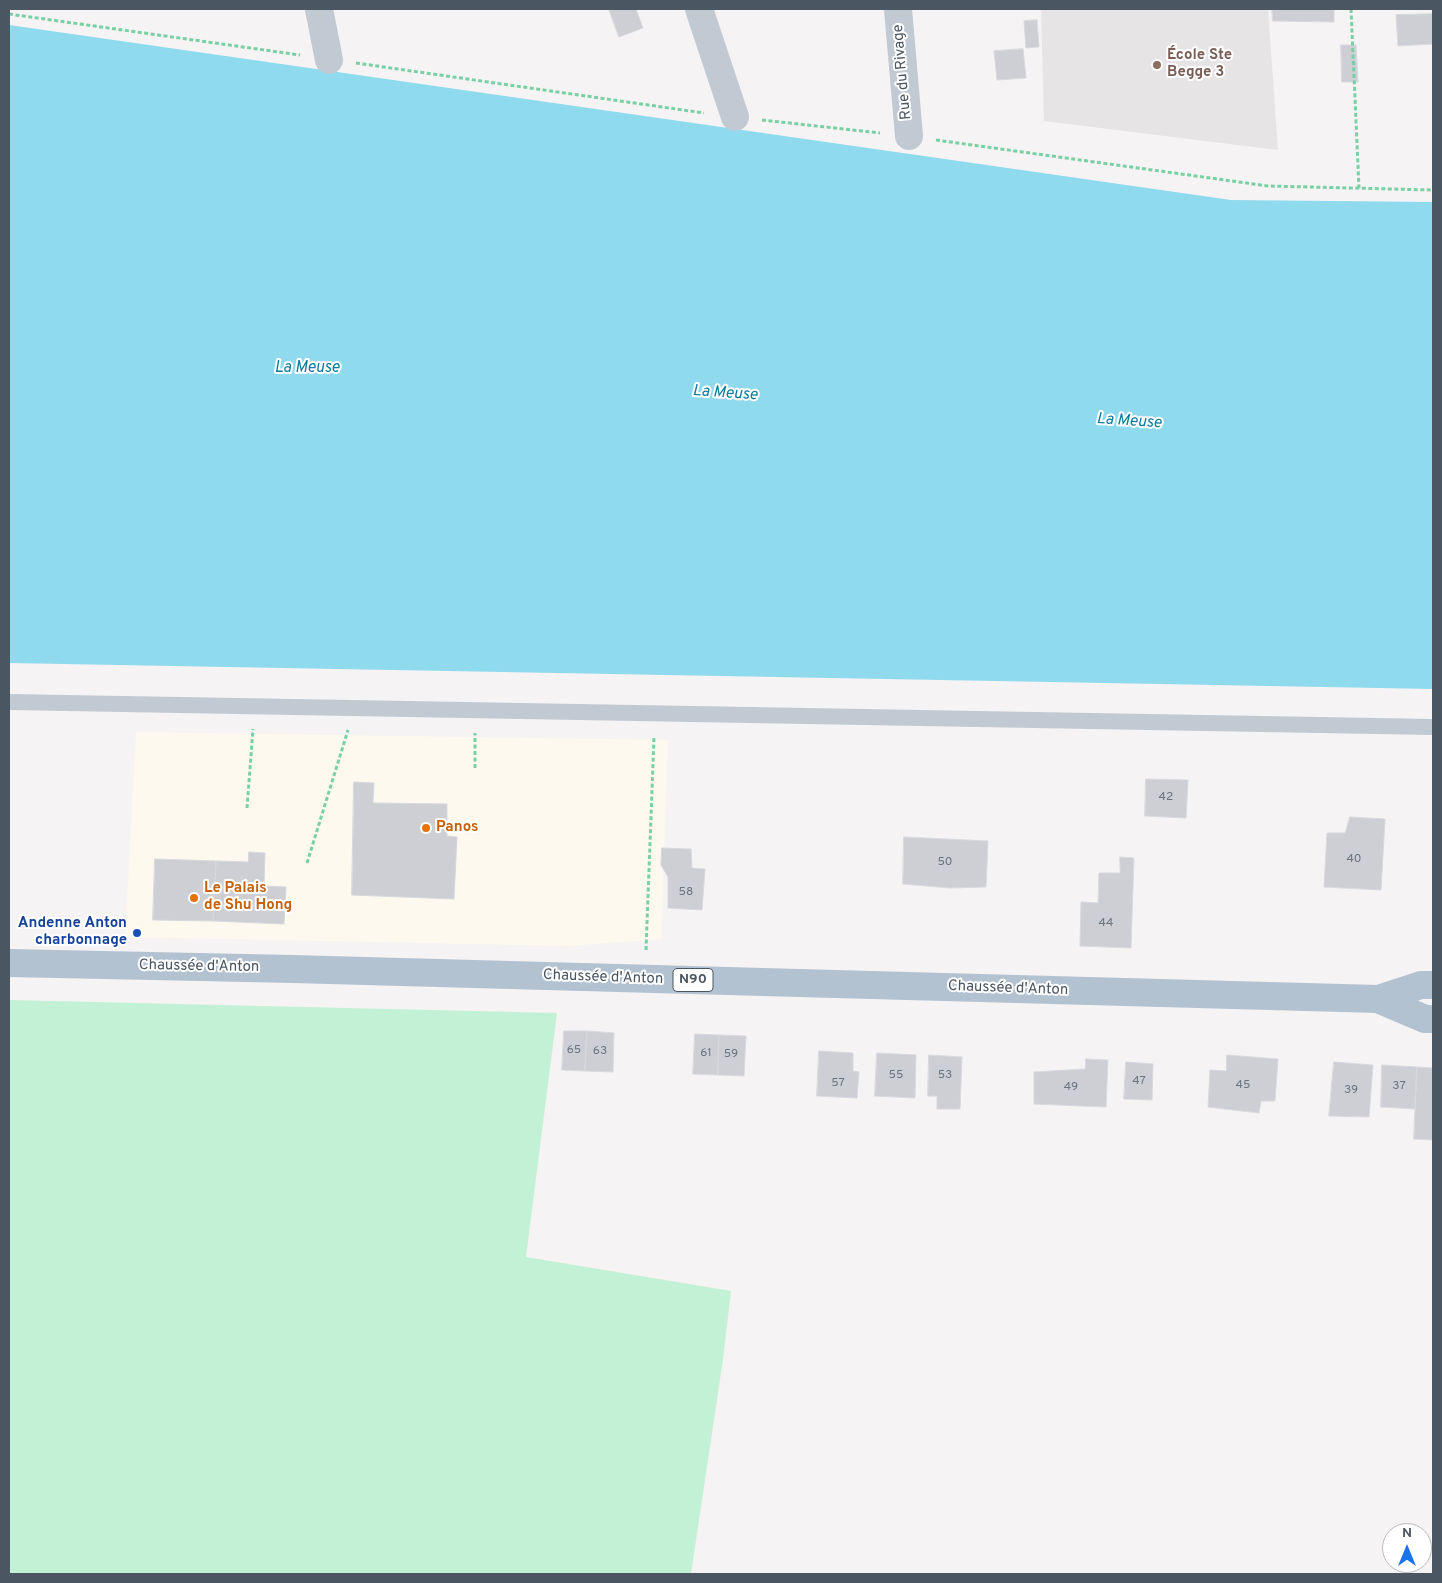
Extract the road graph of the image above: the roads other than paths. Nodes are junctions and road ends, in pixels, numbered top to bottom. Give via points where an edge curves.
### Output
1 (319, 9) edge
2 (699, 9) edge
3 (898, 9) edge
4 (329, 60) road end
5 (735, 117) road end
6 (909, 136) road end
7 (9, 702) edge
8 (1433, 728) edge
9 (9, 963) edge
10 (1433, 986) edge
11 (1378, 999) junction
12 (1433, 1019) edge

1 - 4 street
2 - 5 street
3 - 6 street, Rue du Rivage
7 - 8 lane
9 - 11 main road, Chaussée d'Anton / N90
10 - 11 main road, Chaussée d'Anton / N90 via 1421,985
11 - 12 main road, Chaussée d'Anton / N90 via 1425,1019

